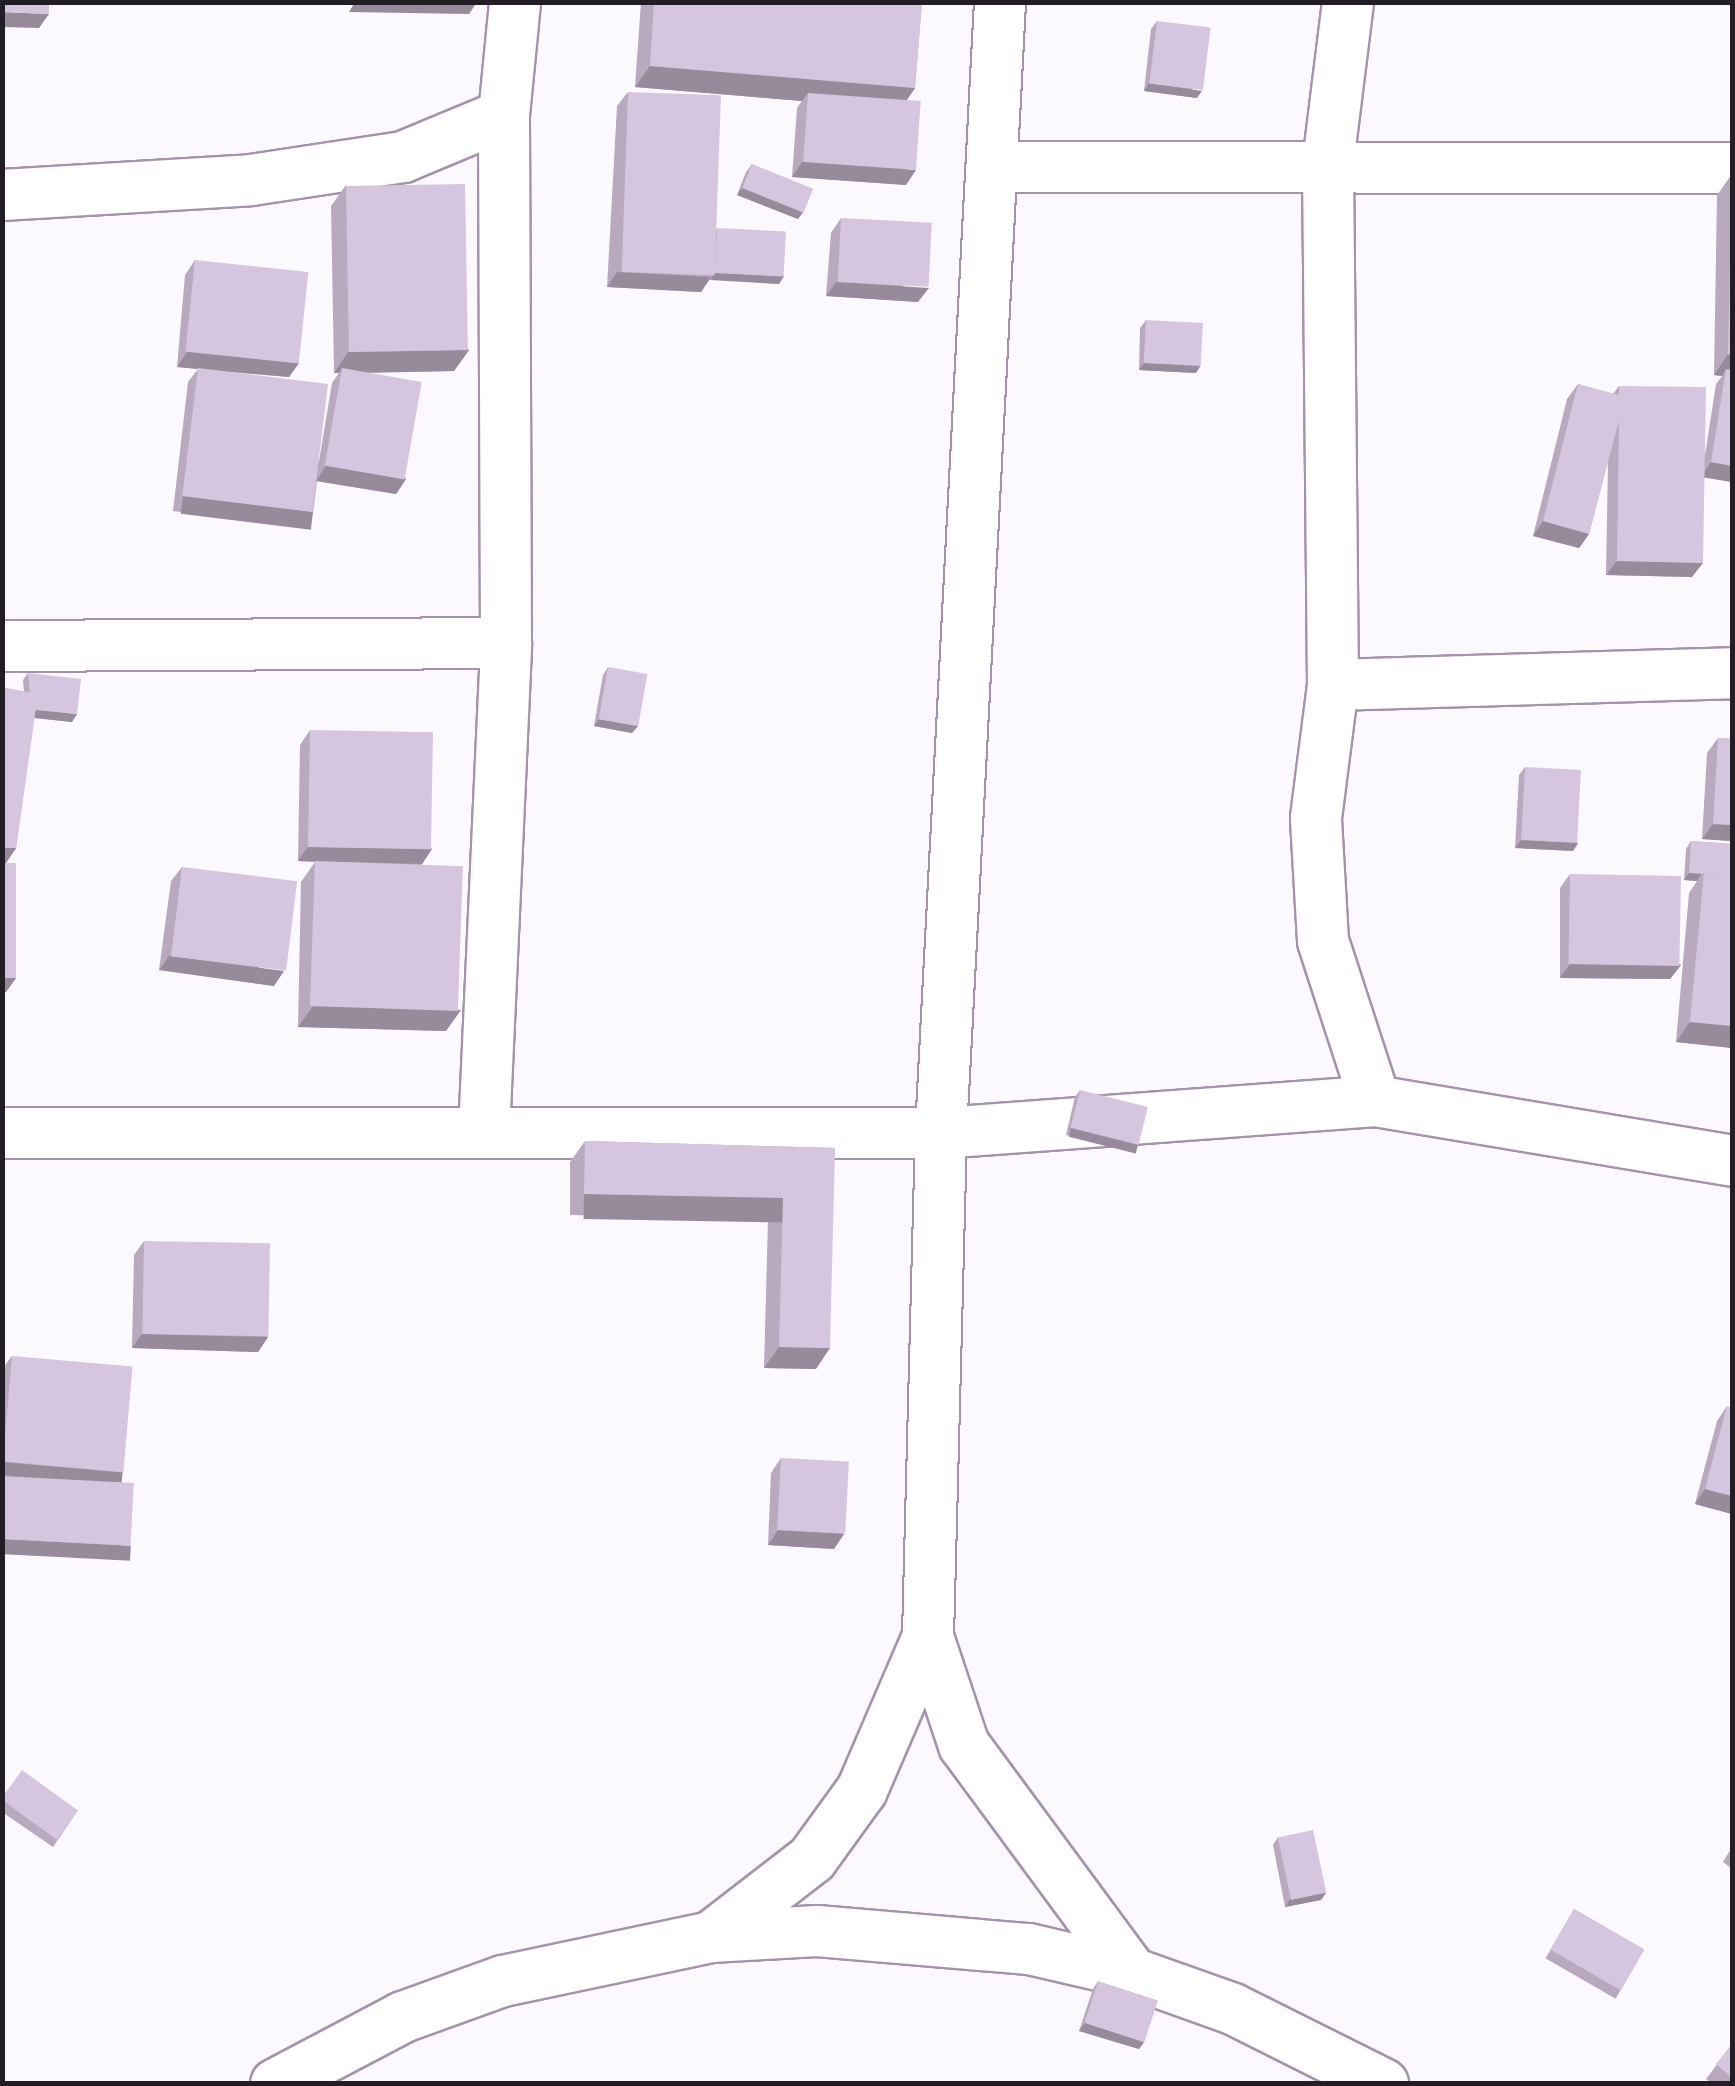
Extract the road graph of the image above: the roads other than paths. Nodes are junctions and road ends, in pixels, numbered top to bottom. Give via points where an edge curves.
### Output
1 (515, 2) edge
2 (1000, 2) edge
3 (1348, 2) edge
4 (504, 116) junction
5 (1328, 163) junction
6 (992, 168) junction
7 (1732, 168) edge
8 (2, 195) edge
9 (506, 643) junction
10 (2, 646) edge
11 (1732, 674) edge
12 (1333, 686) junction
13 (1375, 1102) junction
14 (940, 1133) junction
15 (2, 1134) edge
16 (484, 1134) junction
17 (1732, 1161) edge
18 (928, 1637) junction
19 (711, 1937) junction
20 (1132, 1974) junction
21 (276, 2084) edge
22 (1382, 2084) edge

1 - 4 street
2 - 6 street
3 - 5 street
4 - 8 street via 403,157 251,180
4 - 9 street
5 - 6 street
5 - 7 street
5 - 12 street
6 - 14 street
9 - 10 street
9 - 16 street
11 - 12 street
12 - 13 street via 1316,818 1324,941
13 - 14 street
13 - 17 street
14 - 16 street
14 - 18 street
15 - 16 street
18 - 19 street via 862,1790 812,1860
18 - 20 street via 964,1746
19 - 20 street via 924,1935
19 - 21 street via 502,1981 403,2017
20 - 22 street via 1233,2009

